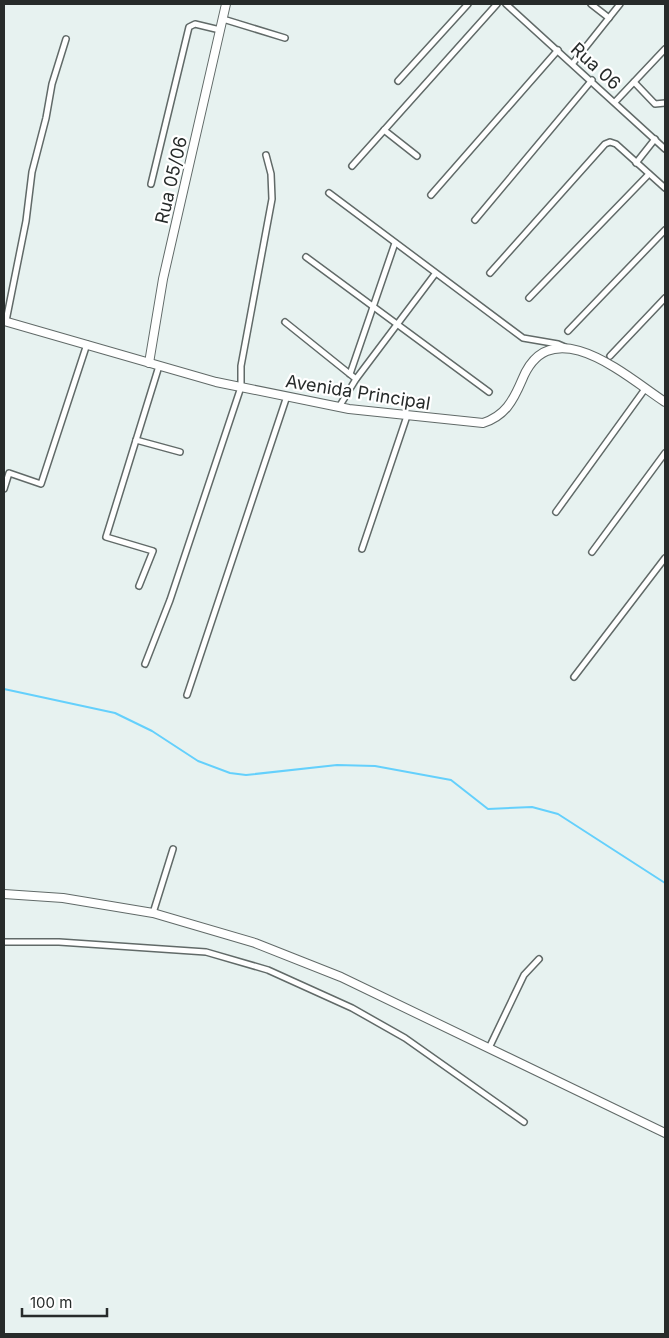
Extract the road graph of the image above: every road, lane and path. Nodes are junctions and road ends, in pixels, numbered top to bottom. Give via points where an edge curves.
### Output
1 (226, 4) edge
2 (468, 4) edge
3 (497, 4) edge
4 (506, 4) edge
5 (591, 4) edge
6 (620, 4) edge
7 (609, 18) junction
8 (223, 20) junction
9 (220, 30) junction
10 (285, 38) dead end
11 (66, 39) dead end
12 (665, 49) edge
13 (558, 50) junction
14 (573, 63) junction
15 (592, 80) junction
16 (398, 81) dead end
17 (634, 82) junction
18 (615, 102) junction
19 (665, 103) edge
20 (384, 130) junction
21 (655, 139) junction
22 (665, 149) edge
23 (266, 155) dead end
24 (417, 156) dead end
25 (636, 163) junction
26 (352, 166) dead end
27 (649, 174) junction
28 (152, 184) dead end
29 (665, 188) edge
30 (329, 193) dead end
31 (431, 195) dead end
32 (476, 220) dead end
33 (665, 230) edge
34 (395, 243) junction
35 (306, 257) dead end
36 (490, 273) dead end
37 (436, 274) junction
38 (529, 298) dead end
39 (665, 298) edge
40 (373, 307) junction
41 (5, 321) edge
42 (285, 322) dead end
43 (398, 325) junction
44 (568, 331) dead end
45 (87, 344) junction
46 (565, 347) junction
47 (610, 356) dead end
48 (149, 363) junction
49 (159, 366) junction
50 (350, 374) junction
51 (356, 379) junction
52 (241, 387) junction
53 (645, 389) junction
54 (489, 392) dead end
55 (287, 396) junction
56 (665, 402) edge
57 (340, 407) junction
58 (407, 416) junction
59 (136, 440) junction
60 (180, 452) dead end
61 (665, 453) edge
62 (4, 489) edge
63 (556, 512) dead end
64 (362, 549) dead end
65 (592, 552) dead end
66 (665, 558) edge
67 (140, 586) dead end
68 (144, 664) dead end
69 (574, 678) dead end
70 (187, 695) dead end
71 (172, 850) dead end
72 (4, 894) edge
73 (153, 913) junction
74 (4, 942) edge
75 (539, 959) dead end
76 (489, 1048) junction
77 (524, 1122) dead end
78 (665, 1133) edge

1 - 8 street, Rua 05/06
2 - 16 street
3 - 20 street
4 - 13 street, Rua 06
5 - 7 street
6 - 7 street
7 - 14 street
8 - 9 street, Rua 05/06
8 - 10 street
9 - 28 street via 195,24 189,27
9 - 48 street, Rua 05/06 via 163,278
11 - 41 street via 32,172 26,221
12 - 17 street
13 - 14 street, Rua 06
13 - 31 street
14 - 15 street, Rua 06
15 - 18 street, Rua 06
15 - 32 street
17 - 18 street
17 - 19 street via 655,104
18 - 21 street, Rua 06
20 - 24 street
20 - 26 street
21 - 22 street, Rua 06
21 - 25 street
23 - 52 street via 272,199 241,366
25 - 27 street
25 - 36 street via 616,144 605,144
27 - 29 street
27 - 38 street
30 - 34 street
33 - 44 street
34 - 37 street
34 - 40 street
35 - 40 street
37 - 43 street
37 - 46 street via 523,338
39 - 47 street
40 - 43 street
40 - 50 street
41 - 45 street, Avenida Principal
42 - 50 street
43 - 51 street
43 - 54 street
45 - 48 street, Avenida Principal
45 - 62 street via 41,484 9,473
46 - 53 street via 593,355
46 - 58 street, Avenida Principal via 547,352 535,361 512,404 496,419 474,424
48 - 49 street, Avenida Principal
49 - 52 street, Avenida Principal
49 - 59 street
50 - 51 street
51 - 57 street
52 - 55 street, Avenida Principal
52 - 68 street via 170,600
53 - 56 street
53 - 63 street
55 - 57 street, Avenida Principal
55 - 70 street
57 - 58 street, Avenida Principal
58 - 64 street
59 - 60 street
59 - 67 street via 106,537 153,551
61 - 65 street
66 - 69 street
71 - 73 street
72 - 73 street via 63,898
73 - 76 street via 255,943 341,977
74 - 77 street via 59,942 206,952 268,970 352,1008 405,1038
75 - 76 street via 524,975
76 - 78 street

